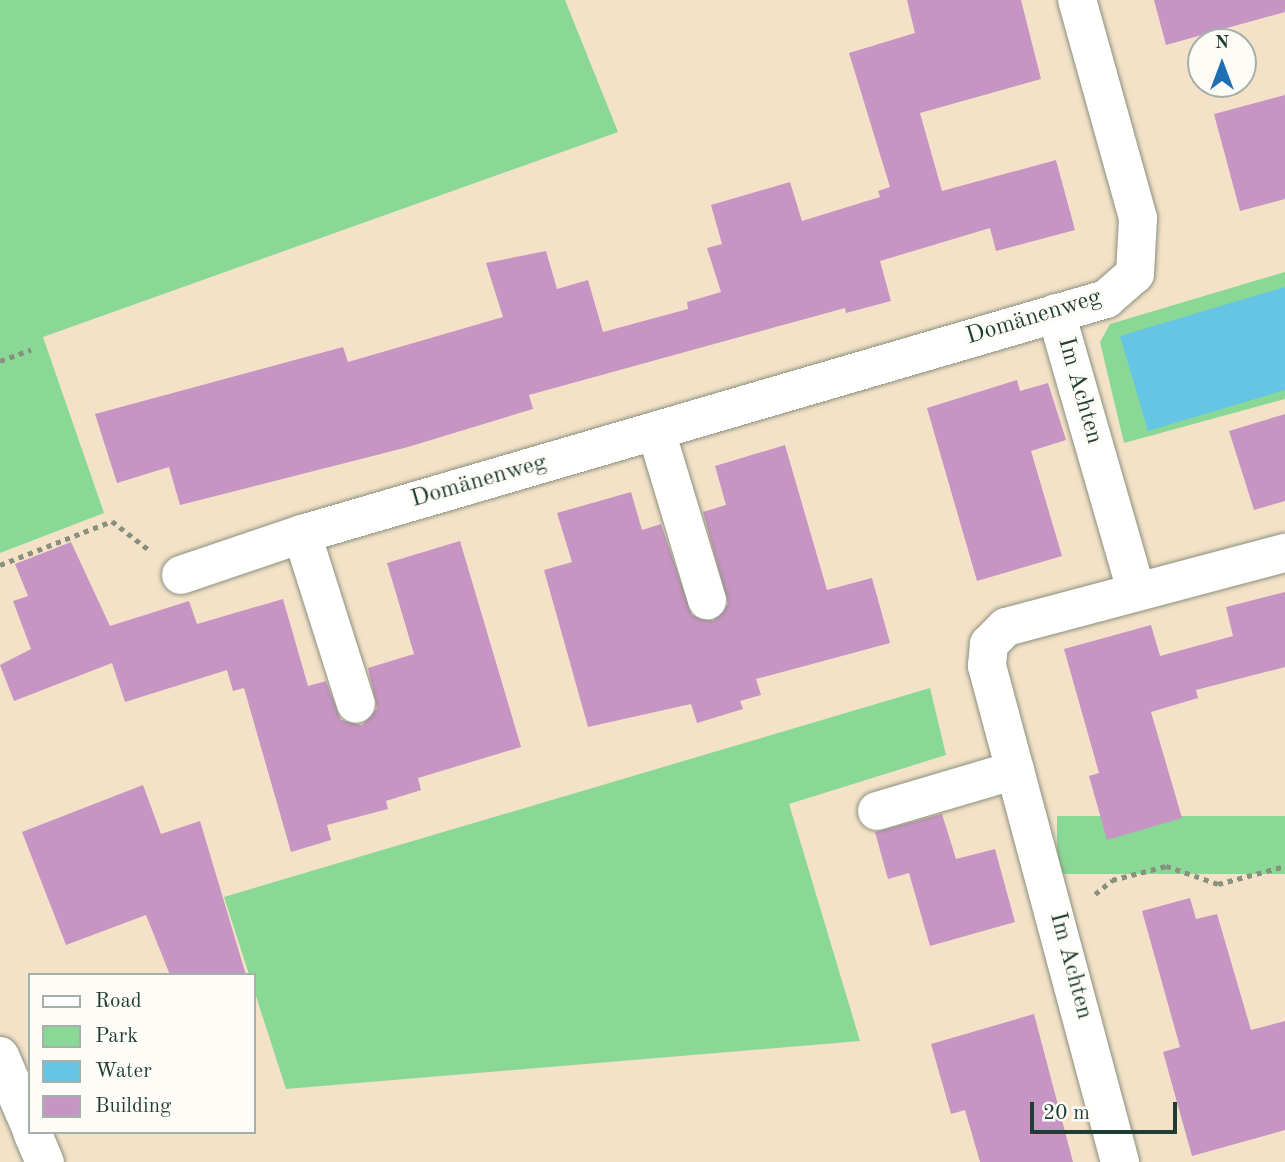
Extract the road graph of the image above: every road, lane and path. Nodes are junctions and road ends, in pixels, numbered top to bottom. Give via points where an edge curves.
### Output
1 (1077, 0) edge
2 (1056, 313) junction
3 (31, 350) dead end
4 (0, 361) edge
5 (656, 431) junction
6 (302, 534) junction
7 (1285, 553) edge
8 (0, 565) edge
9 (181, 575) joint
10 (1136, 591) junction
11 (707, 600) dead end
12 (356, 704) dead end
13 (1015, 771) junction
14 (877, 811) dead end
15 (1285, 866) edge
16 (1059, 922) junction
17 (0, 1056) edge
18 (28, 1121) edge
19 (33, 1134) edge
20 (45, 1162) edge
21 (1120, 1162) edge

1 - 2 street, Domänenweg via 1140,246 1135,274 1106,299
2 - 5 street, Domänenweg
2 - 10 street, Im Achten
3 - 4 path
5 - 6 street, Domänenweg
5 - 11 street
6 - 9 street, Domänenweg
6 - 12 street
7 - 10 street, Im Achten
8 - 9 path via 112,521
10 - 13 street, Im Achten via 1006,626 989,645 986,666
13 - 14 street
13 - 16 street, Im Achten
15 - 16 path via 1218,884 1166,866 1112,880
16 - 21 street, Im Achten
17 - 18 street
19 - 20 street

